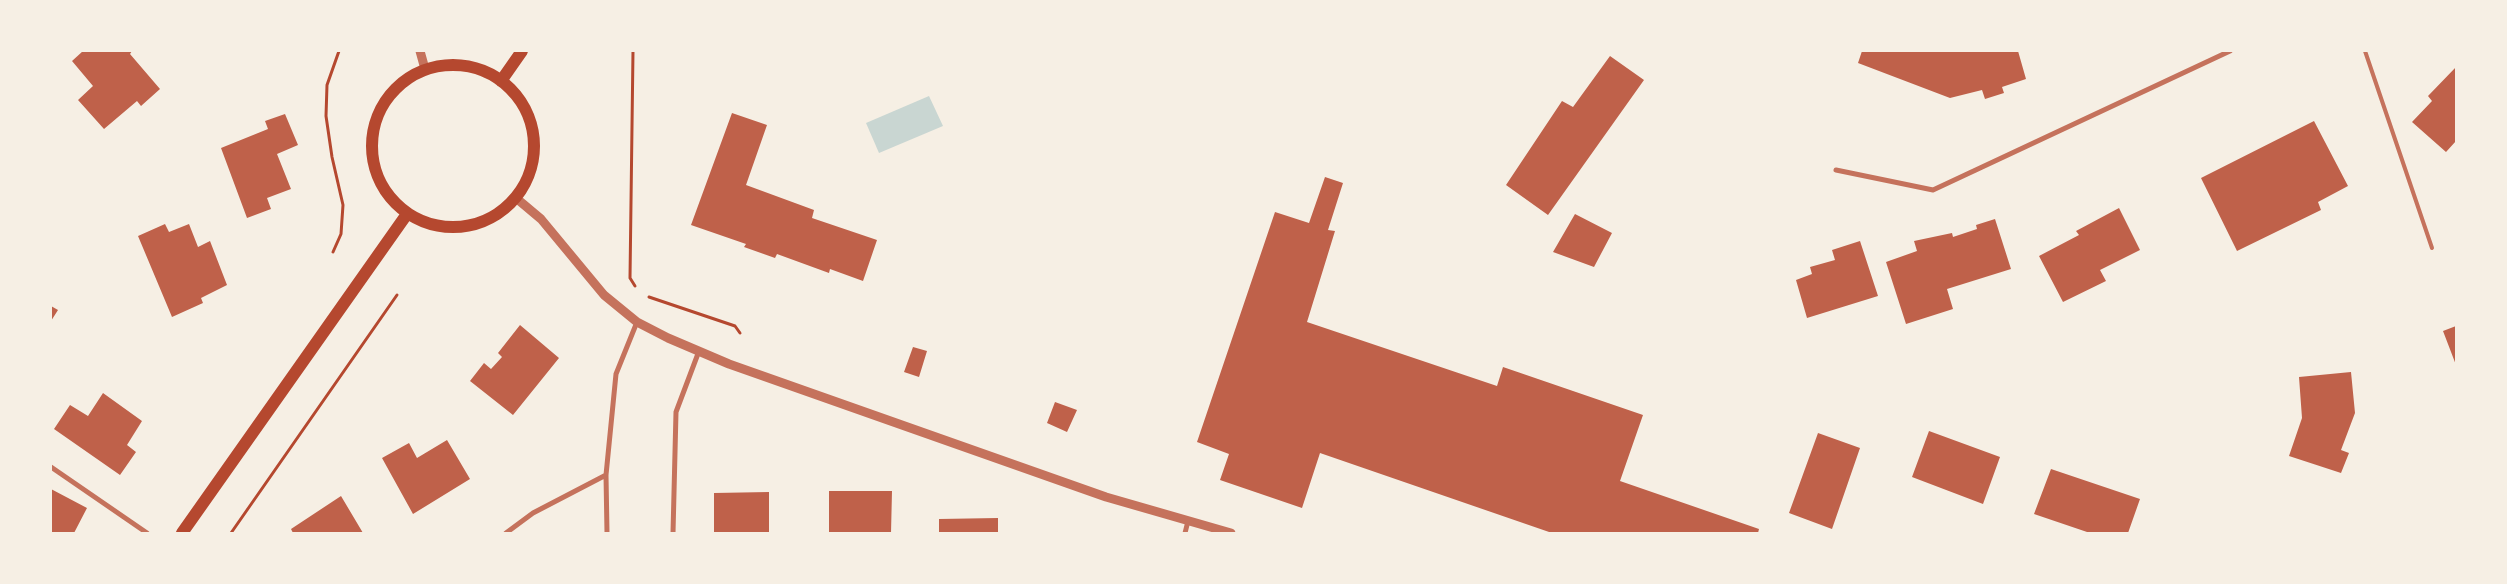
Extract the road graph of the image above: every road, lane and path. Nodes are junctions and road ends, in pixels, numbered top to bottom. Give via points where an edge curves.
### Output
1 (339, 51) edge
2 (420, 51) edge
3 (522, 51) edge
4 (633, 51) edge
5 (2230, 51) edge
6 (2365, 51) edge
7 (425, 68) junction
8 (501, 80) junction
9 (1836, 170) dead end
10 (516, 198) junction
11 (407, 214) junction
12 (2432, 248) dead end
13 (333, 252) dead end
14 (397, 295) dead end
15 (637, 322) junction
16 (740, 333) dead end
17 (699, 350) junction
18 (51, 467) edge
19 (606, 475) junction
20 (1188, 521) junction
21 (147, 533) edge
22 (182, 533) edge
23 (231, 533) edge
24 (506, 533) edge
25 (607, 533) edge
26 (673, 533) edge
27 (1185, 533) edge
28 (1231, 533) edge

1 - 13 path via 326,85 326,116 343,206 341,234
2 - 7 street
3 - 8 main road
4 - 16 path via 630,278 641,294 734,326
5 - 9 street via 1934,190
6 - 12 lane
7 - 8 main road via 467,65
7 - 11 main road via 402,81 385,100 374,123 371,148 376,173 388,196
8 - 10 main road via 521,102 531,124 534,149 530,172
10 - 11 main road via 501,212 479,223 454,227 430,224
10 - 15 street via 541,218 604,295
11 - 22 main road
14 - 23 path
15 - 17 street
15 - 19 street via 616,374
17 - 20 street via 729,364 1106,497
17 - 26 street via 676,412
18 - 21 street
19 - 24 street via 533,513
19 - 25 street
20 - 27 street
20 - 28 street

